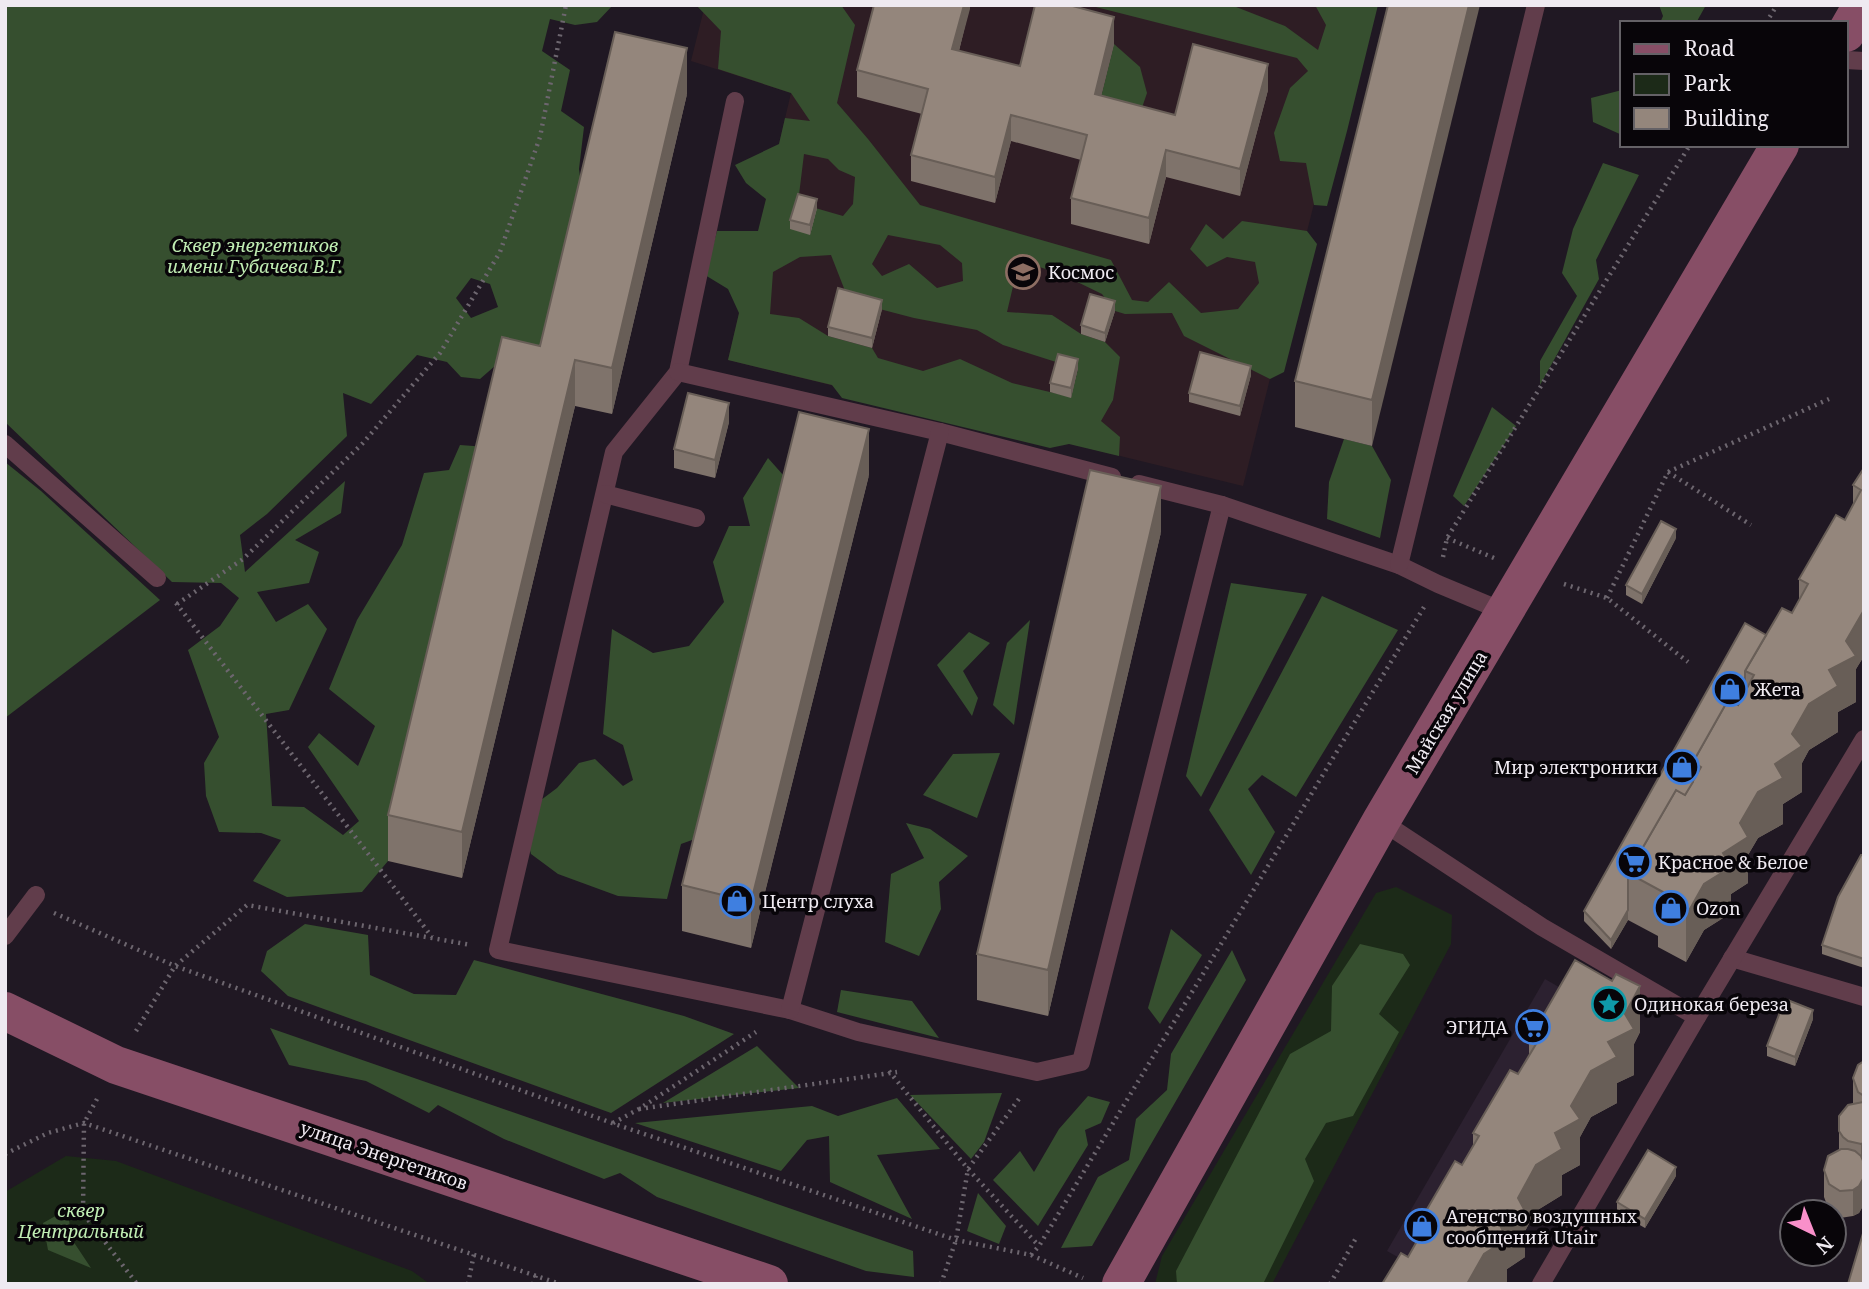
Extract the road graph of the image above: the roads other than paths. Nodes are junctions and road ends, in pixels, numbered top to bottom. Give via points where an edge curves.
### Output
1 (1535, 5) edge
2 (735, 101) dead end
3 (1779, 147) edge
4 (678, 372) junction
5 (940, 432) junction
6 (5, 444) edge
7 (604, 494) junction
8 (1222, 505) junction
9 (696, 518) dead end
10 (1399, 565) junction
11 (157, 578) road end
12 (1505, 612) junction
13 (1864, 739) edge
14 (1381, 821) junction
15 (33, 899) road end
16 (5, 936) edge
17 (1732, 958) junction
18 (1864, 997) edge
19 (790, 1010) junction
20 (7, 1014) edge
21 (1698, 1017) junction
22 (1103, 1281) edge
23 (769, 1284) edge
24 (1541, 1284) edge

1 - 10 lane
2 - 4 lane
3 - 12 main road, Майская улица
4 - 5 lane
4 - 7 lane via 614,452
5 - 8 lane
5 - 19 lane
6 - 11 lane
7 - 9 lane
7 - 19 lane via 498,950
8 - 10 lane
8 - 19 lane via 1081,1062 1037,1072 858,1032
10 - 12 lane
12 - 14 main road, Майская улица
13 - 17 lane
14 - 21 lane via 1542,927
14 - 22 main road, Майская улица
15 - 16 lane
17 - 18 lane
17 - 21 lane
20 - 23 main road, улица Энергетиков via 116,1065
21 - 24 lane

